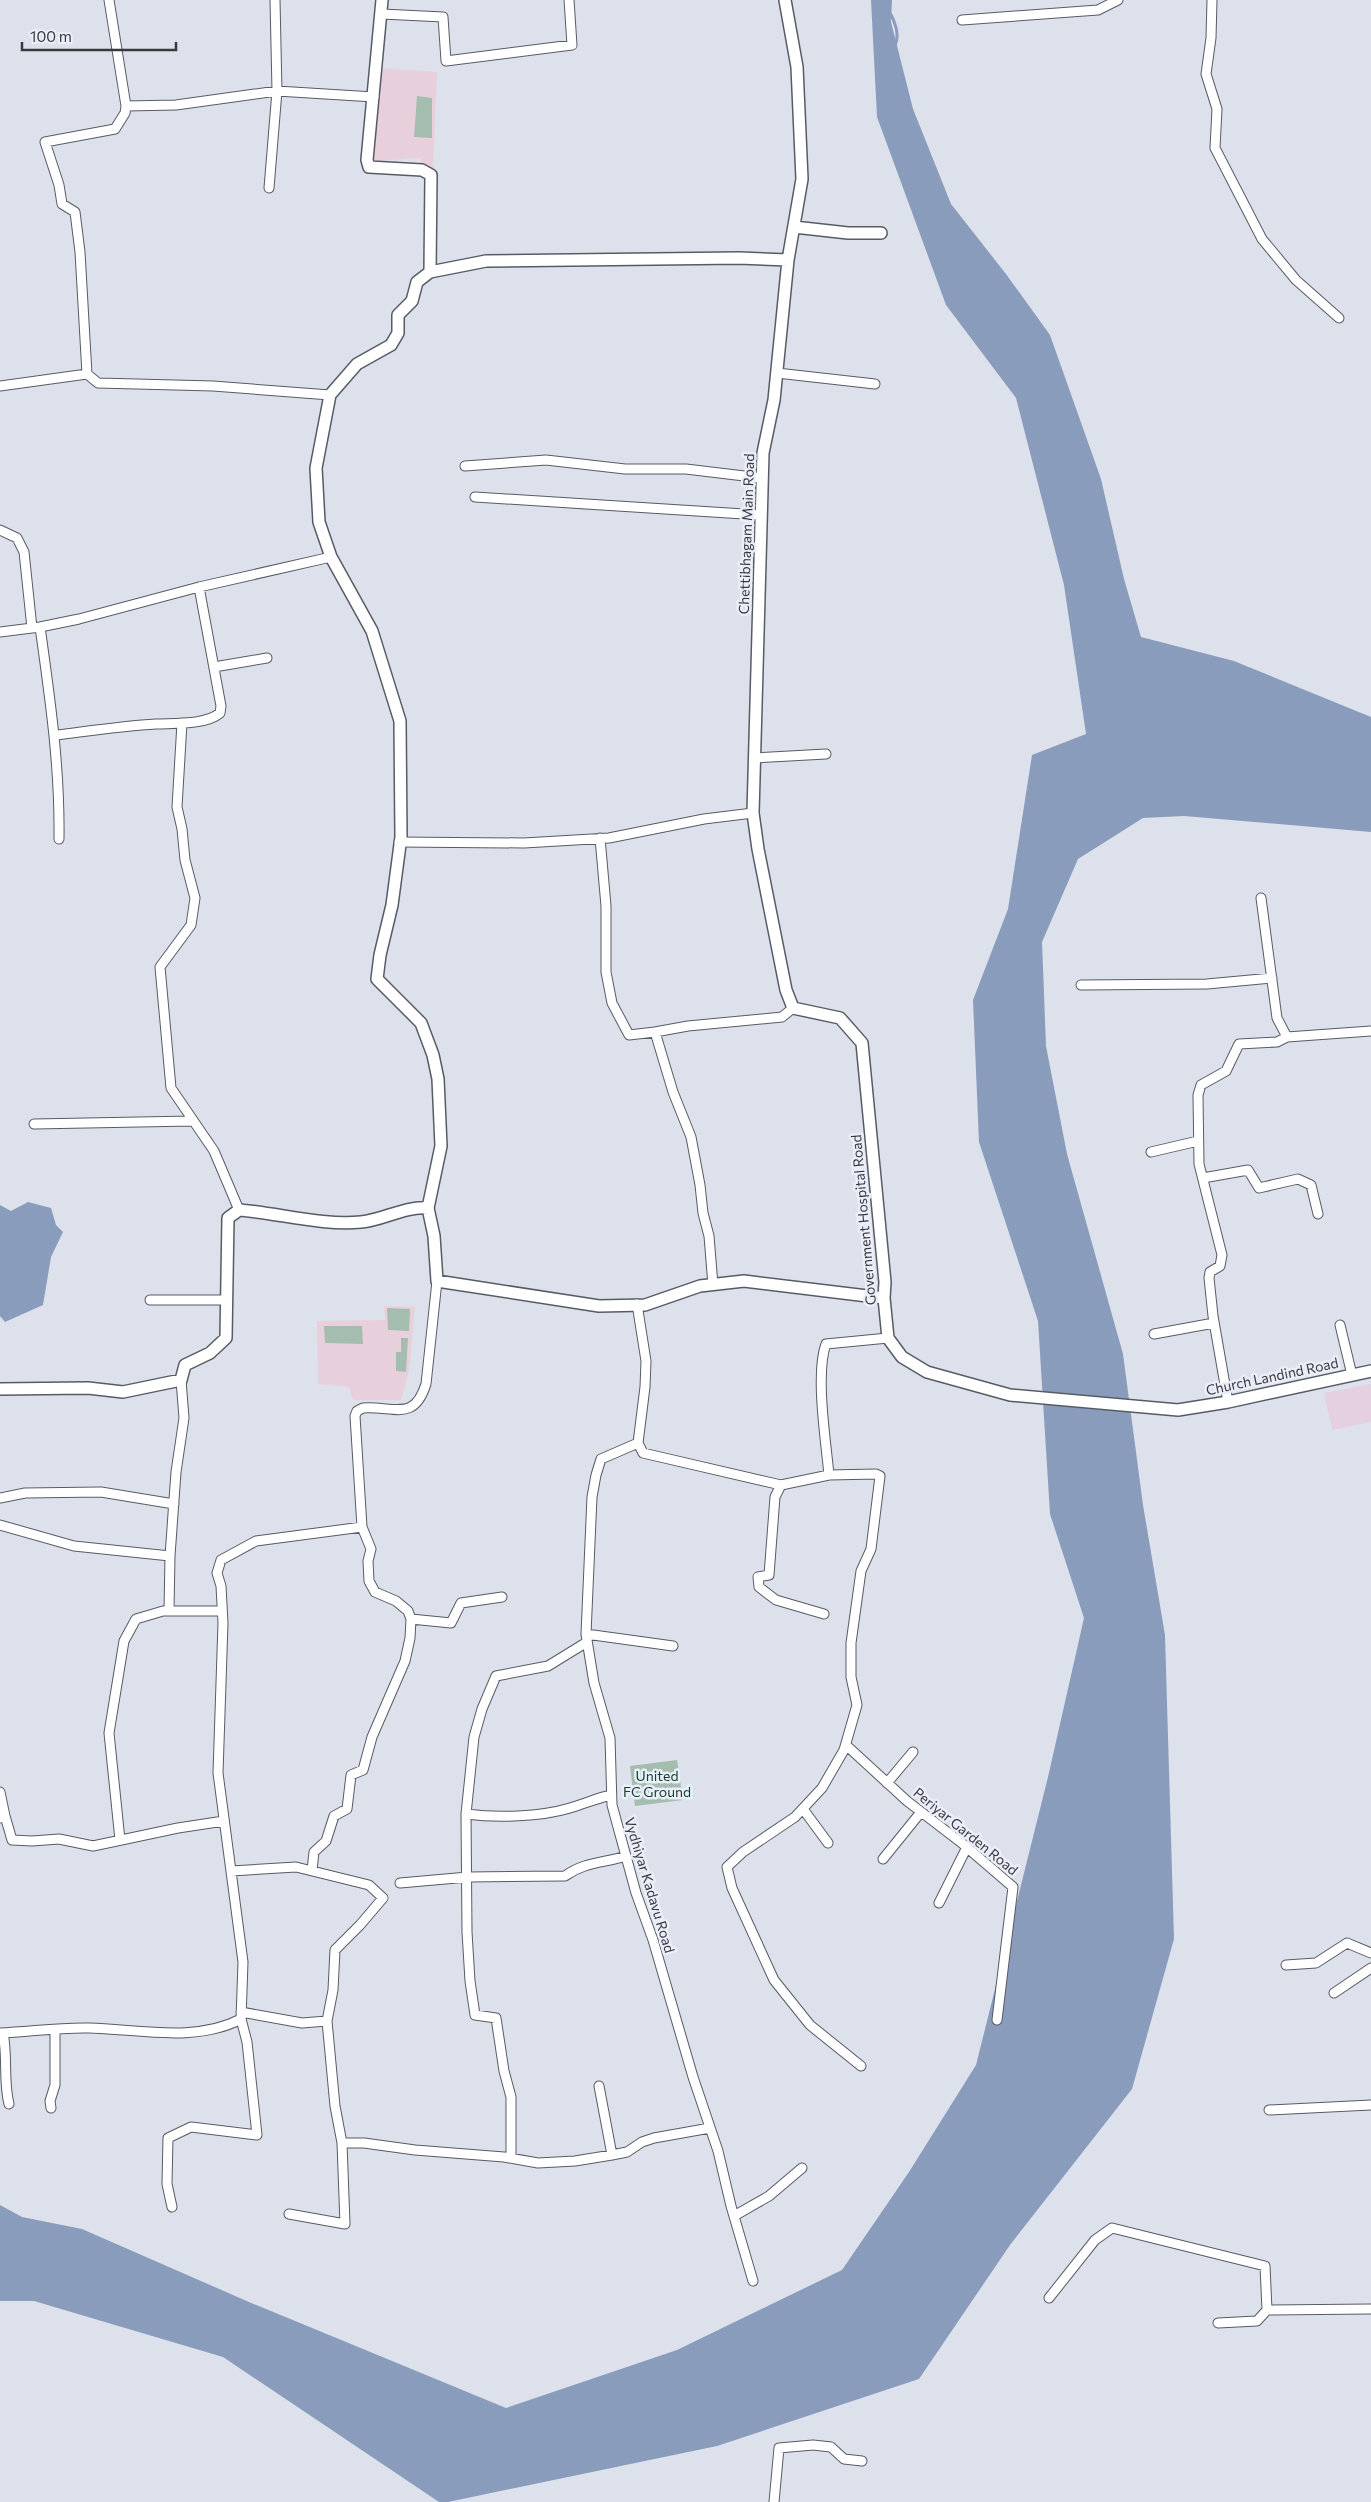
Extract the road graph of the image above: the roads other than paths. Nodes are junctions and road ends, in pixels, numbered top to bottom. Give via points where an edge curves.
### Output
1 (109, 0) edge
2 (275, 0) edge
3 (382, 0) edge
4 (570, 0) edge
5 (786, 0) edge
6 (1118, 0) edge
7 (1212, 0) edge
8 (382, 14) junction
9 (962, 20) dead end
10 (277, 91) junction
11 (374, 97) junction
12 (126, 106) junction
13 (269, 188) dead end
14 (794, 227) junction
15 (881, 233) dead end
16 (788, 260) junction
17 (430, 272) junction
18 (1339, 318) dead end
19 (777, 373) junction
20 (86, 374) junction
21 (875, 384) dead end
22 (0, 386) edge
23 (330, 395) junction
24 (465, 466) dead end
25 (761, 478) junction
26 (475, 497) dead end
27 (760, 515) junction
28 (0, 530) edge
29 (331, 557) junction
30 (199, 587) junction
31 (36, 627) junction
32 (0, 632) edge
33 (267, 658) dead end
34 (214, 667) junction
35 (182, 724) junction
36 (56, 735) junction
37 (826, 754) dead end
38 (754, 758) junction
39 (753, 813) junction
40 (600, 838) junction
41 (59, 839) dead end
42 (399, 842) junction
43 (1261, 898) dead end
44 (1272, 978) junction
45 (1081, 986) dead end
46 (793, 1008) junction
47 (1371, 1031) edge
48 (655, 1032) junction
49 (1287, 1038) junction
50 (192, 1121) junction
51 (34, 1124) dead end
52 (1198, 1141) junction
53 (1151, 1152) dead end
54 (1203, 1178) junction
55 (428, 1208) junction
56 (240, 1210) junction
57 (1318, 1214) dead end
58 (437, 1281) junction
59 (713, 1285) junction
60 (884, 1298) junction
61 (150, 1300) dead end
62 (227, 1300) junction
63 (637, 1304) junction
64 (1214, 1323) junction
65 (1340, 1325) dead end
66 (1154, 1334) dead end
67 (888, 1338) junction
68 (1371, 1371) edge
69 (1352, 1375) junction
70 (181, 1380) junction
71 (0, 1389) edge
72 (1010, 1395) joint
73 (1228, 1402) junction
74 (638, 1443) junction
75 (829, 1475) junction
76 (781, 1485) junction
77 (0, 1498) edge
78 (174, 1504) junction
79 (0, 1525) edge
80 (362, 1527) junction
81 (170, 1556) junction
82 (502, 1597) dead end
83 (169, 1611) junction
84 (221, 1611) junction
85 (824, 1614) dead end
86 (411, 1619) junction
87 (587, 1638) junction
88 (673, 1646) dead end
89 (846, 1745) junction
90 (913, 1752) dead end
91 (888, 1783) junction
92 (0, 1792) edge
93 (611, 1795) junction
94 (802, 1809) junction
95 (921, 1812) junction
96 (466, 1814) junction
97 (2, 1817) edge
98 (224, 1822) junction
99 (120, 1840) junction
100 (828, 1843) dead end
101 (967, 1847) junction
102 (626, 1856) junction
103 (883, 1859) dead end
104 (231, 1870) junction
105 (312, 1870) junction
106 (468, 1877) junction
107 (400, 1883) dead end
108 (938, 1903) dead end
109 (1371, 1953) edge
110 (1286, 1965) dead end
111 (1371, 1968) edge
112 (1334, 1993) dead end
113 (241, 2015) junction
114 (997, 2020) dead end
115 (327, 2021) junction
116 (54, 2030) junction
117 (1, 2033) edge
118 (861, 2066) dead end
119 (599, 2086) dead end
120 (9, 2104) dead end
121 (1371, 2105) edge
122 (51, 2108) dead end
123 (1270, 2110) dead end
124 (710, 2128) junction
125 (342, 2143) junction
126 (612, 2155) junction
127 (511, 2158) junction
128 (802, 2168) dead end
129 (172, 2207) dead end
130 (289, 2214) dead end
131 (734, 2216) junction
132 (753, 2281) dead end
133 (1049, 2298) dead end
134 (1371, 2309) edge
135 (1267, 2310) junction
136 (1218, 2323) dead end
137 (862, 2461) dead end
138 (774, 2502) edge

1 - 12 street
2 - 10 street
3 - 8 street
4 - 8 street via 572,45 446,61 443,18
5 - 14 street, Chettibhagam Main Road via 797,67 802,179
6 - 9 street via 1098,10
7 - 18 street via 1206,74 1216,109 1215,148 1262,239 1296,280
8 - 11 street
10 - 11 street
10 - 12 street via 176,105
10 - 13 street
11 - 17 street via 369,167 422,170 431,175
12 - 20 street via 115,129 45,142 62,204 75,212
14 - 15 street
14 - 16 street, Chettibhagam Main Road
16 - 17 street via 493,260
16 - 19 street, Chettibhagam Main Road
17 - 23 street via 417,282 412,301 398,314 398,333 391,345 357,364
19 - 21 street
19 - 25 street, Chettibhagam Main Road
20 - 22 street
20 - 23 street via 98,383 213,386
23 - 29 street via 316,468 320,522
24 - 25 street via 546,460 625,469 686,469
25 - 27 street, Chettibhagam Main Road
26 - 27 street
27 - 38 street, Chettibhagam Main Road
28 - 31 street via 17,538 24,552
29 - 30 street
29 - 42 street via 372,631 400,721 402,800
30 - 31 street
30 - 34 street
31 - 32 street
31 - 36 street
33 - 34 street
34 - 35 street via 220,713 216,717
35 - 36 street
35 - 50 street via 177,807 195,898 191,925 160,967 171,1088
36 - 41 street
37 - 38 street
38 - 39 street, Chettibhagam Main Road
39 - 40 street
39 - 46 street, Chettibhagam Main Road via 786,990
40 - 42 street via 524,843
40 - 48 street via 606,906 606,972 612,1003 629,1036
42 - 55 street via 392,904 377,979 421,1023 433,1054 440,1103 441,1146
43 - 44 street
44 - 45 street via 1207,984
44 - 49 street via 1277,1018
46 - 48 street via 782,1017
46 - 60 street, Government Hospital Road via 840,1018 862,1042
47 - 49 street
48 - 59 street via 672,1092 691,1136 709,1236
49 - 52 street via 1277,1042 1239,1044 1226,1071 1201,1085
50 - 51 street
50 - 56 street via 221,1164
52 - 53 street
52 - 54 street
54 - 57 street via 1248,1170 1258,1188 1298,1179 1311,1185
54 - 64 street via 1222,1254 1220,1266 1210,1272 1209,1278
55 - 56 street via 415,1207 362,1222 335,1222
55 - 58 street via 434,1236
56 - 62 street via 228,1218
58 - 63 street via 599,1306
58 - 80 street via 426,1384 421,1400 408,1409 363,1408 355,1416
59 - 60 street via 744,1281
59 - 63 street via 700,1286 645,1305
60 - 67 street, Government Hospital Road
61 - 62 street
62 - 70 street via 226,1338 210,1353 185,1365
63 - 74 street via 646,1361
64 - 66 street
64 - 73 street
65 - 69 street
67 - 72 street, Government Hospital Road via 902,1358 928,1372
67 - 75 street via 826,1344 822,1354 823,1407
68 - 69 street, Church Landind Road
69 - 73 street, Church Landind Road
70 - 71 street via 123,1392 88,1388
70 - 78 street via 184,1418
72 - 73 street, Church Landind Road via 1178,1410
74 - 76 street via 643,1453
74 - 87 street, Vydhiyar Kadavu Road via 601,1459 596,1475 592,1497
75 - 76 street
75 - 89 street via 880,1476 870,1550 861,1571 851,1643 851,1677 857,1704
76 - 85 street via 774,1497 769,1575 758,1576 759,1586 776,1600
77 - 78 street via 24,1493 101,1492
78 - 81 street
79 - 81 street via 74,1546
80 - 84 street via 256,1541 234,1552 221,1560 217,1573
80 - 86 street via 371,1549 369,1581 375,1592 396,1601 408,1611
81 - 83 street
82 - 86 street via 462,1603 451,1623
83 - 84 street
83 - 99 street via 136,1619 124,1641 109,1733
84 - 98 street via 223,1644 218,1773
86 - 105 street via 405,1661 372,1737 363,1770 351,1775 347,1809 334,1816 326,1841 314,1852
87 - 88 street
87 - 93 street, Vydhiyar Kadavu Road via 594,1682 610,1738
87 - 96 street via 548,1666 496,1676 474,1738
89 - 91 street, Periyar Garden Road
89 - 94 street via 822,1788
90 - 91 street
91 - 95 street, Periyar Garden Road
92 - 97 street
93 - 96 street via 550,1812
93 - 102 street, Vydhiyar Kadavu Road
94 - 100 street
94 - 118 street via 732,1862 727,1867 728,1874 774,1980 810,2025
95 - 101 street, Periyar Garden Road
95 - 103 street
96 - 106 street
97 - 99 street via 12,1840 32,1842 59,1838 93,1846
98 - 99 street
98 - 104 street
101 - 108 street
101 - 114 street, Periyar Garden Road via 1013,1887
102 - 106 street via 592,1863 565,1876
102 - 124 street, Vydhiyar Kadavu Road
104 - 105 street via 296,1867
104 - 113 street via 243,1962
105 - 115 street via 369,1885 383,1898 335,1950
106 - 107 street
106 - 127 street via 470,1981 475,2015 496,2018 511,2098
109 - 110 street via 1347,1943 1316,1963
111 - 112 street
113 - 115 street via 302,2023
113 - 116 street via 213,2030 188,2033 86,2028
113 - 129 street via 257,2135 190,2127 168,2138 167,2184
115 - 125 street
116 - 117 street
116 - 122 street via 55,2085
117 - 120 street via 7,2050 6,2095
119 - 126 street
121 - 123 street
124 - 126 street via 654,2138 627,2152
124 - 131 street, Vydhiyar Kadavu Road
125 - 127 street
125 - 130 street via 345,2224
126 - 127 street via 538,2163
128 - 131 street via 768,2196
131 - 132 street, Vydhiyar Kadavu Road
133 - 135 street via 1095,2240 1112,2228 1266,2266
134 - 135 street
135 - 136 street via 1257,2320
137 - 138 street via 844,2459 831,2447 778,2448

